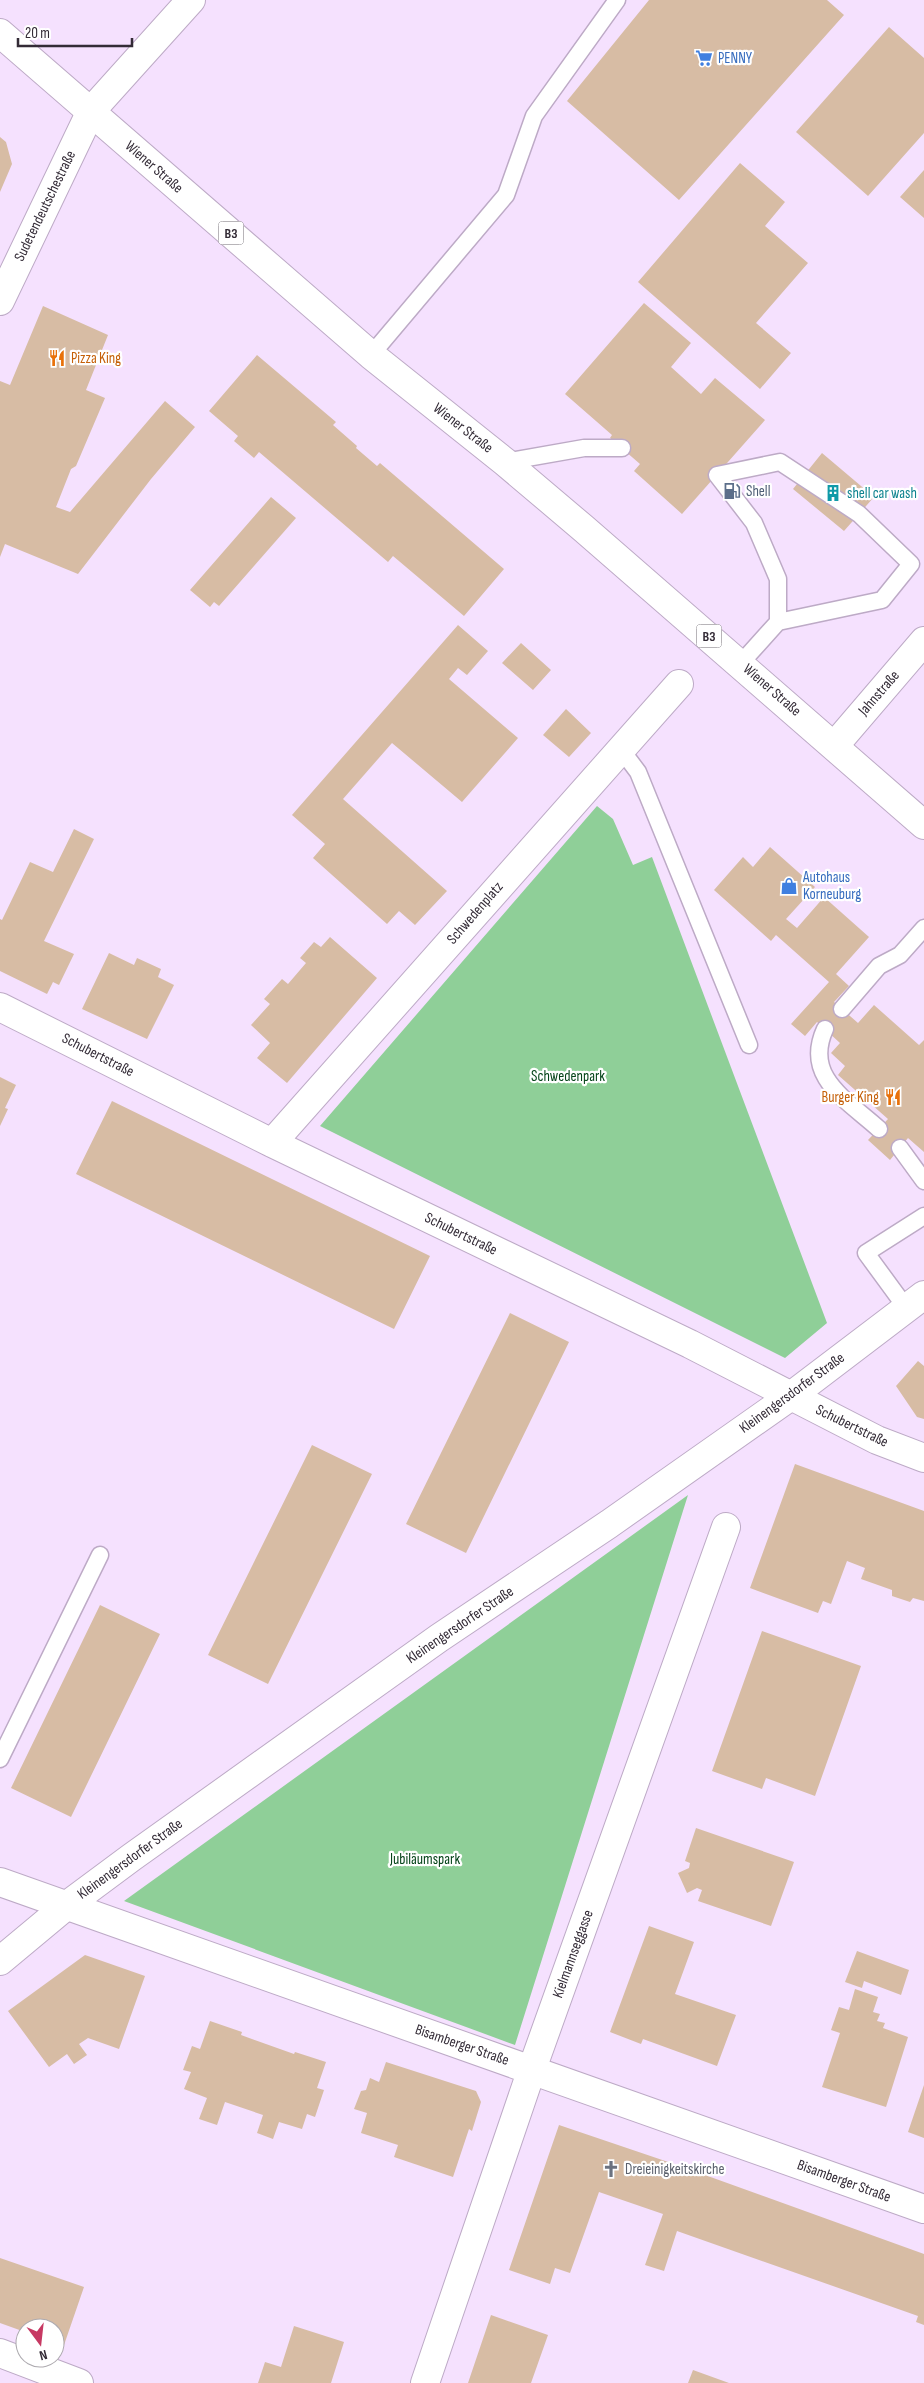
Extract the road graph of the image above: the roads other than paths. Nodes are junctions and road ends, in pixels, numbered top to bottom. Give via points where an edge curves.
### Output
1 (192, 0) edge
2 (618, 0) edge
3 (0, 33) edge
4 (91, 111) junction
5 (0, 301) edge
6 (371, 355) junction
7 (622, 448) dead end
8 (505, 462) junction
9 (778, 622) junction
10 (924, 641) edge
11 (741, 663) junction
12 (678, 684) dead end
13 (834, 745) junction
14 (620, 748) junction
15 (924, 825) edge
16 (924, 928) edge
17 (0, 1007) edge
18 (842, 1009) dead end
19 (825, 1029) dead end
20 (750, 1045) dead end
21 (879, 1129) dead end
22 (272, 1143) junction
23 (900, 1148) dead end
24 (924, 1181) edge
25 (924, 1216) edge
26 (915, 1302) edge
27 (791, 1396) junction
28 (924, 1458) edge
29 (726, 1527) dead end
30 (100, 1556) dead end
31 (0, 1759) edge
32 (0, 1882) edge
33 (66, 1906) junction
34 (0, 1961) edge
35 (532, 2069) junction
36 (924, 2209) edge
37 (0, 2353) edge
38 (79, 2383) edge
39 (425, 2383) edge

1 - 4 street, Sudetendeutschestraße
2 - 6 lane via 534,116 506,195
3 - 4 street, Wiener Straße / B3
4 - 5 street, Sudetendeutschestraße
4 - 6 street, Wiener Straße / B3
6 - 8 street, Wiener Straße / B3
7 - 8 lane via 584,448
8 - 11 street, Wiener Straße / B3
9 - 9 lane via 778,579 754,523 717,475 780,462 859,514 911,564 882,600
9 - 11 lane
10 - 13 street, Jahnstraße
11 - 13 street, Wiener Straße / B3
12 - 14 street, Schwedenplatz
13 - 15 street, Wiener Straße / B3
14 - 20 lane via 638,772
14 - 22 street, Schwedenplatz
16 - 18 lane via 900,955 879,966
17 - 22 street, Schubertstraße
19 - 21 lane via 819,1043 818,1062 825,1080
22 - 27 street, Schubertstraße
23 - 24 lane
25 - 26 lane via 866,1254
26 - 27 street, Kleinengersdorfer Straße
27 - 28 street, Schubertstraße via 877,1440
27 - 33 street, Kleinengersdorfer Straße via 439,1638
29 - 35 street, Kielmannseggasse
30 - 31 lane
32 - 33 street, Bisamberger Straße
33 - 34 street, Kleinengersdorfer Straße
33 - 35 street, Bisamberger Straße
35 - 36 street, Bisamberger Straße
35 - 39 street, Kielmannseggasse
37 - 38 street

